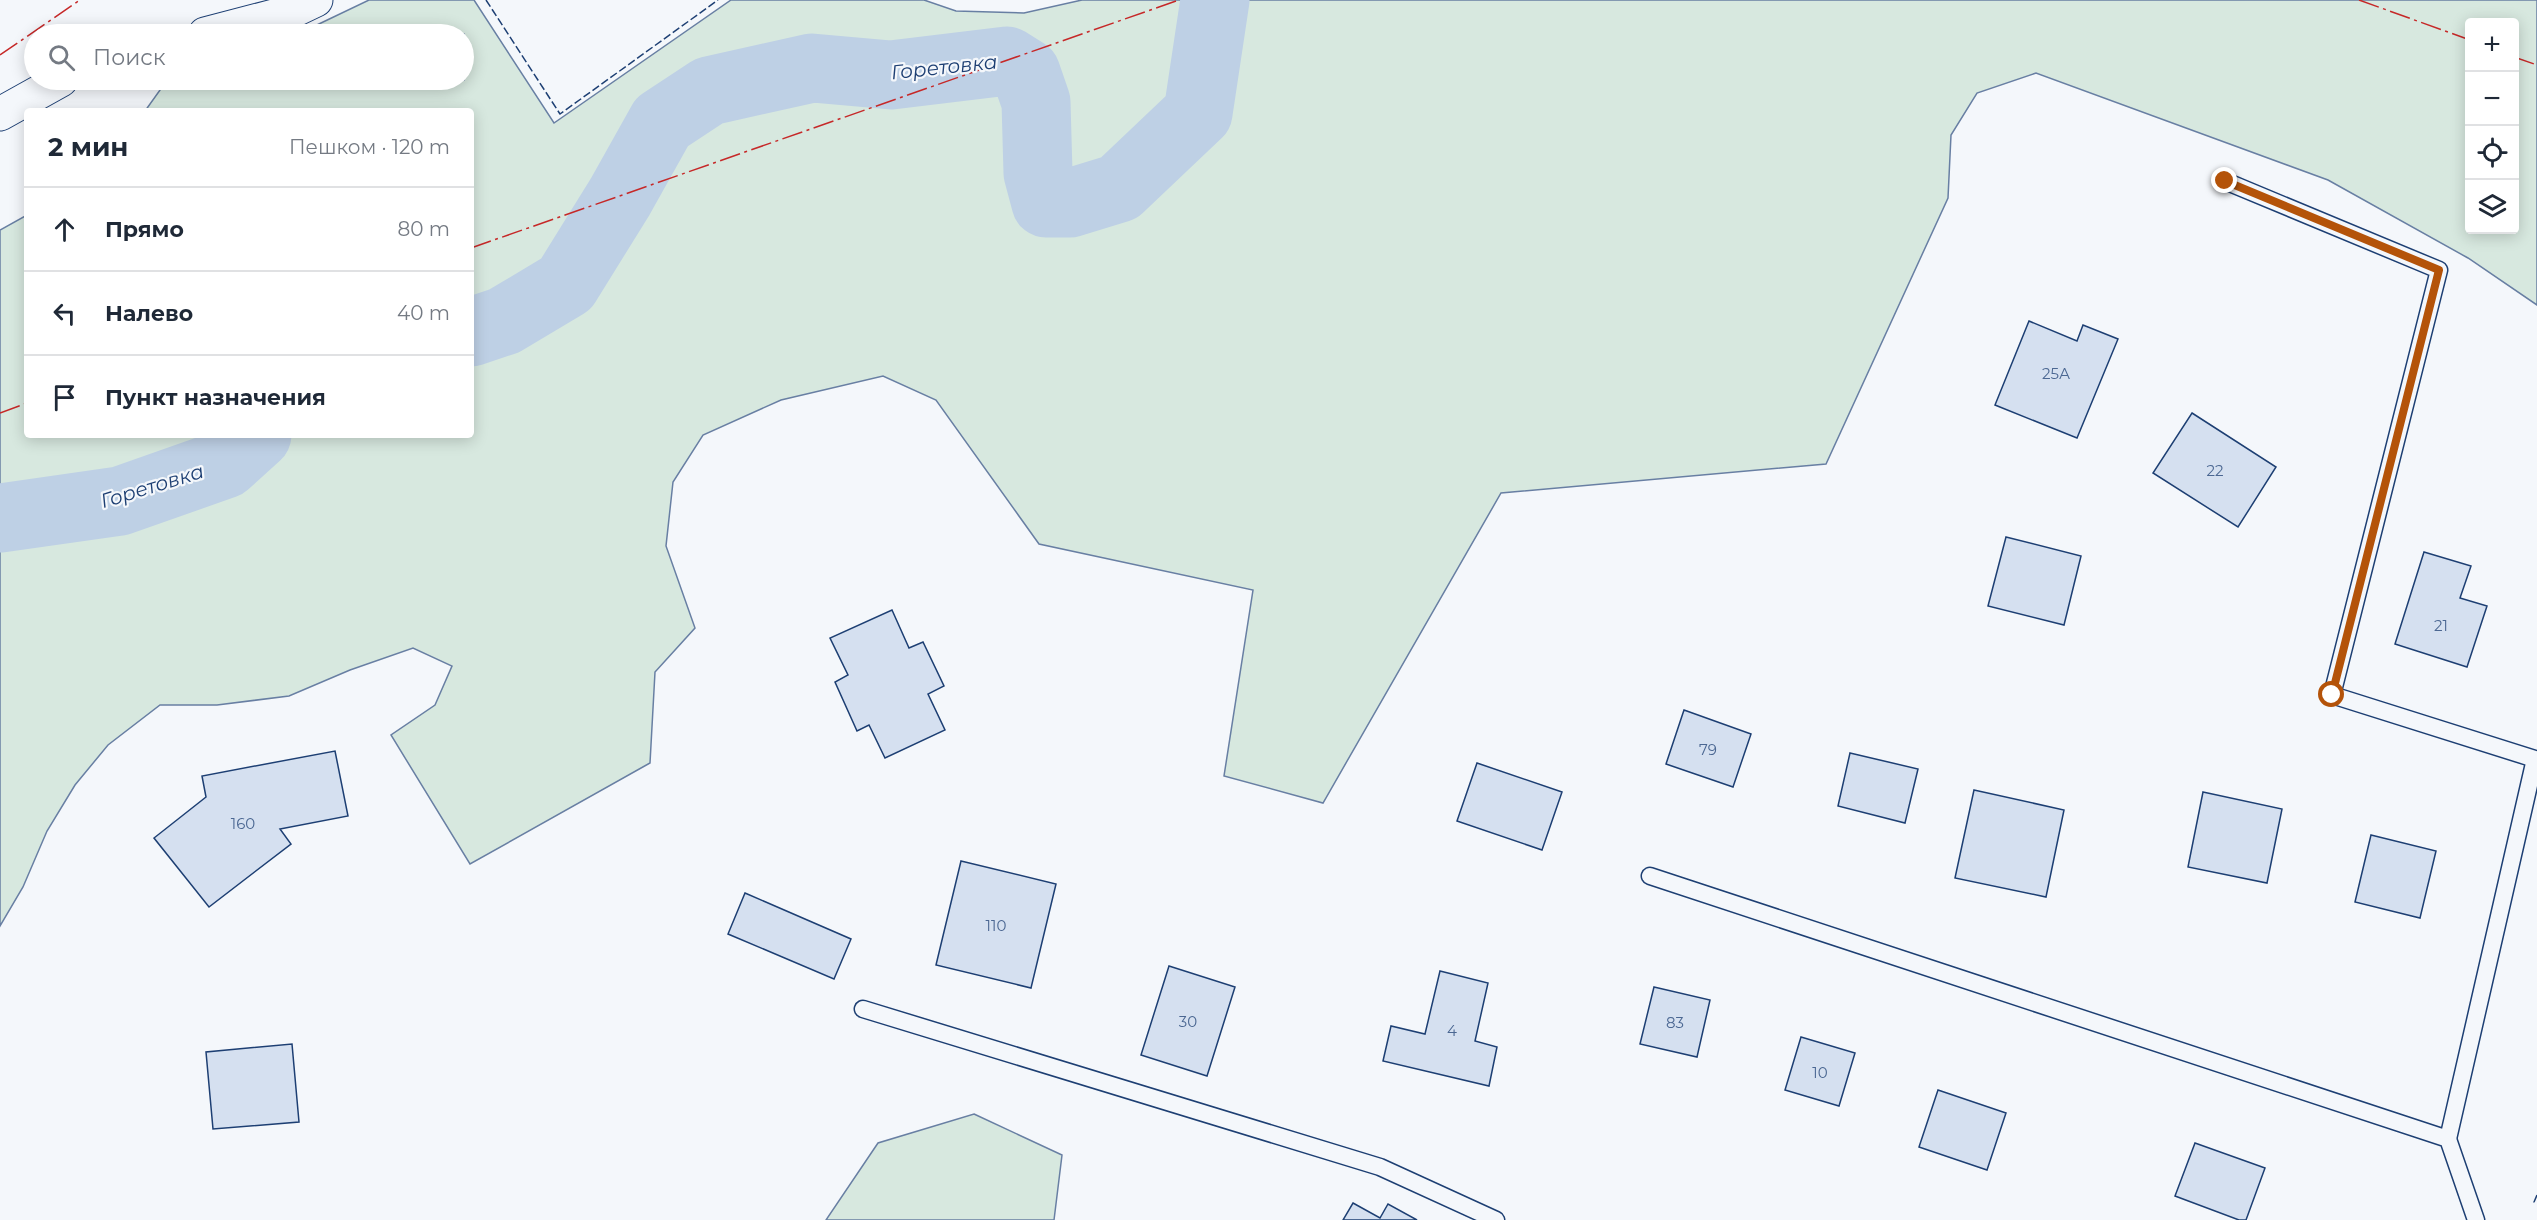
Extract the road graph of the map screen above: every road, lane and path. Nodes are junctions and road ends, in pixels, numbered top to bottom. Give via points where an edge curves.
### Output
1 (316, 0) edge
2 (243, 24) edge
3 (43, 90) edge
4 (0, 114) edge
5 (2225, 181) dead end
6 (1650, 876) dead end
7 (863, 1009) dead end
8 (2448, 1139) junction
9 (1497, 1220) edge
10 (2476, 1220) edge

1 - 2 street via 293,11
3 - 4 street
5 - 8 lane via 2439,270 2332,695 2535,759
6 - 8 lane
7 - 9 lane via 1380,1167
8 - 10 lane

